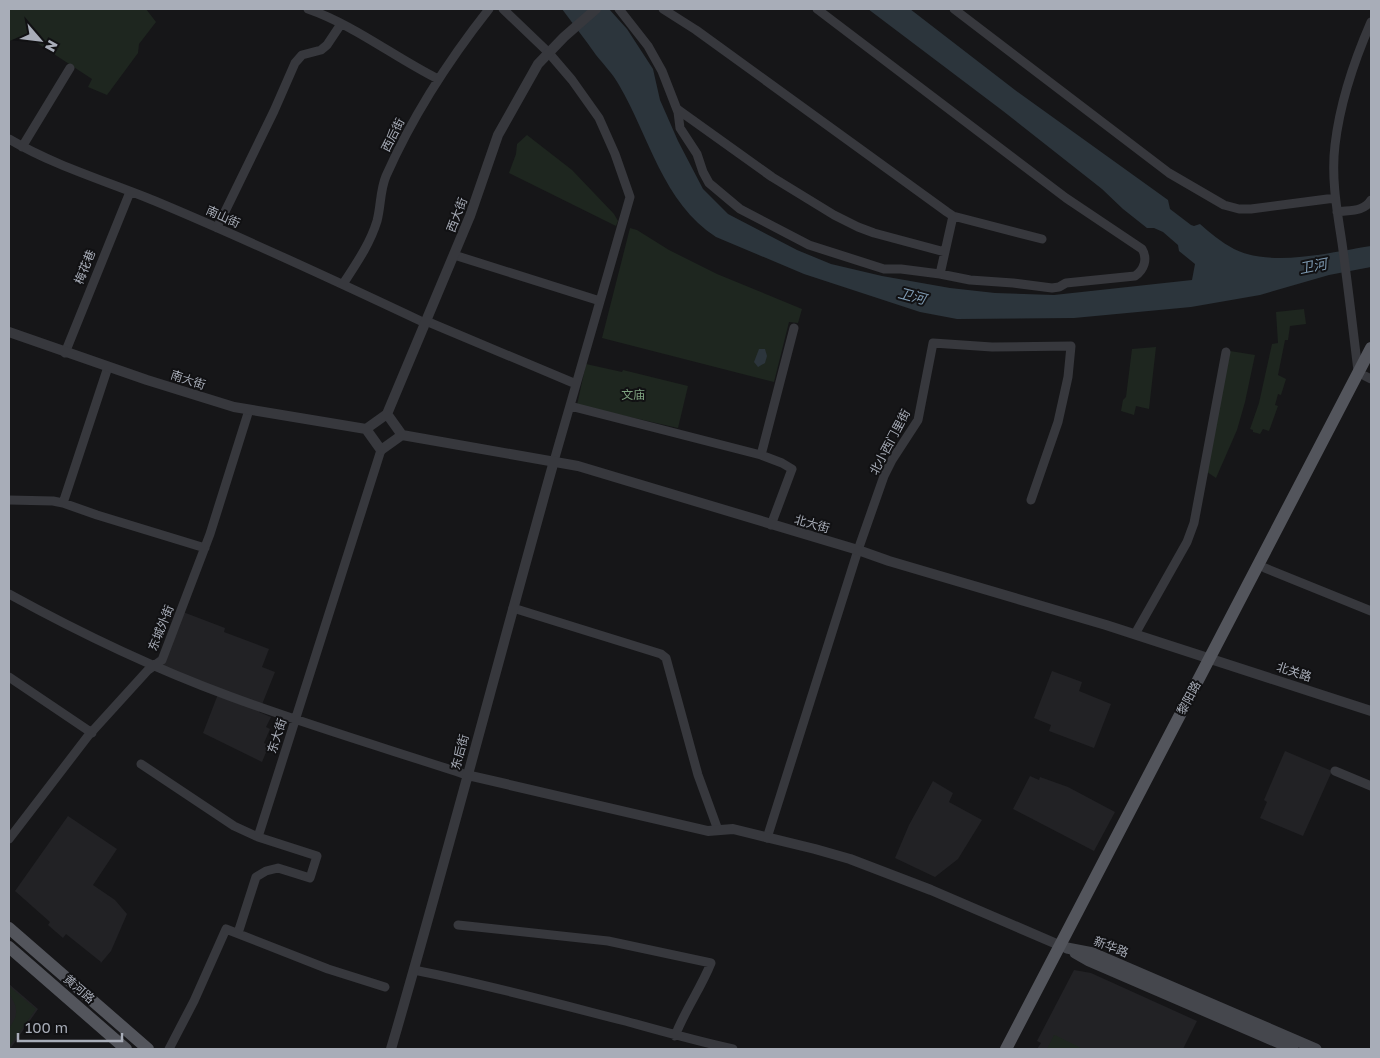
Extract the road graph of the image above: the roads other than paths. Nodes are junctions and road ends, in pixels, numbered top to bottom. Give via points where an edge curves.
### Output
1 (308, 9) edge
2 (490, 9) edge
3 (503, 9) edge
4 (596, 9) edge
5 (619, 9) edge
6 (663, 9) edge
7 (817, 9) edge
8 (954, 9) edge
9 (1371, 22) edge
10 (341, 24) junction
11 (548, 52) junction
12 (70, 68) dead end
13 (438, 79) junction
14 (676, 109) junction
15 (9, 139) edge
16 (22, 147) junction
17 (130, 192) junction
18 (1335, 198) junction
19 (1371, 200) edge
20 (1337, 212) junction
21 (954, 216) junction
22 (217, 228) junction
23 (1042, 239) dead end
24 (945, 252) junction
25 (454, 256) junction
26 (940, 274) junction
27 (344, 284) junction
28 (600, 301) junction
29 (425, 322) junction
30 (794, 328) dead end
31 (9, 332) edge
32 (1371, 348) edge
33 (1226, 352) dead end
34 (65, 353) junction
35 (1371, 364) edge
36 (108, 367) junction
37 (1365, 376) edge
38 (576, 384) junction
39 (570, 406) junction
40 (249, 410) junction
41 (387, 414) junction
42 (366, 429) junction
43 (402, 435) junction
44 (381, 450) junction
45 (761, 455) junction
46 (554, 460) junction
47 (9, 500) edge
48 (1031, 500) dead end
49 (63, 503) junction
50 (771, 525) junction
51 (205, 548) junction
52 (858, 550) junction
53 (1265, 568) junction
54 (9, 594) edge
55 (513, 608) junction
56 (1371, 611) edge
57 (1135, 634) junction
58 (1213, 659) junction
59 (155, 666) junction
60 (9, 677) edge
61 (1371, 711) edge
62 (295, 719) junction
63 (92, 733) junction
64 (141, 764) dead end
65 (1335, 771) dead end
66 (467, 774) junction
67 (1371, 786) edge
68 (718, 830) junction
69 (258, 837) junction
70 (767, 838) junction
71 (9, 840) edge
72 (458, 925) dead end
73 (9, 928) edge
74 (238, 933) junction
75 (9, 947) edge
76 (1064, 947) junction
77 (414, 970) junction
78 (385, 987) dead end
79 (675, 1036) junction
80 (126, 1049) edge
81 (148, 1049) edge
82 (169, 1049) edge
83 (391, 1049) edge
84 (732, 1049) edge
85 (1006, 1049) edge
86 (1015, 1049) edge
87 (1294, 1049) edge
88 (1316, 1049) edge

1 - 10 street
2 - 13 street, 西后街
3 - 11 street
4 - 11 street, 西大街
5 - 14 street via 653,54
6 - 21 street
7 - 26 street via 1066,198 1145,253 1145,263 1135,276 1066,283 1059,288
8 - 18 street via 1169,173 1224,205 1251,209
9 - 18 street via 1355,58 1340,115 1334,146
10 - 13 street
10 - 22 street via 322,50 302,55 295,62
11 - 25 street, 西大街 via 498,136
11 - 28 street via 599,118 629,189 630,197
12 - 16 street
13 - 27 street, 西后街 via 406,133 385,179 371,238
14 - 24 street via 772,177 834,215 874,233
14 - 26 street via 680,128 709,183 740,209 809,246 854,261 884,269
15 - 16 street, 南山街
16 - 17 street, 南山街
17 - 22 street, 南山街
17 - 34 street, 梅花巷
18 - 20 street
19 - 20 street via 1361,209
20 - 37 street
21 - 23 street
21 - 24 street
22 - 27 street, 南山街
24 - 26 street
25 - 28 street
25 - 29 street, 西大街
27 - 29 street, 南山街
28 - 38 street
29 - 38 street, 南山街
29 - 41 street, 西大街
30 - 45 street
31 - 34 street, 南大街
32 - 37 main road, 黎阳路
33 - 57 street via 1194,523 1187,542
34 - 36 street, 南大街
35 - 37 main road, 黎阳路
36 - 40 street, 南大街
36 - 49 street
37 - 53 main road, 黎阳路
37 - 58 main road, 黎阳路
38 - 39 street
39 - 45 street
39 - 46 street
40 - 42 street, 南大街
40 - 51 street, 东城外街
41 - 42 street
41 - 43 street
42 - 44 street
43 - 44 street
43 - 46 street, 北大街
44 - 62 street, 东大街
45 - 50 street via 792,469
46 - 50 street, 北大街
46 - 55 street, 东后街
47 - 49 street
48 - 52 street, 北小西门里街 via 1058,422 1068,378 1070,346 933,344 918,420 884,476
49 - 51 street
50 - 52 street, 北大街
51 - 59 street, 东城外街 via 166,652
52 - 57 street, 北大街
52 - 70 street, 北小西门里街
53 - 56 street
53 - 58 main road, 黎阳路
54 - 59 street
55 - 66 street, 东后街
55 - 68 street via 666,658 698,776
57 - 58 street, 北大街
58 - 61 street, 北关路
58 - 76 main road, 黎阳路
59 - 62 street
59 - 63 street, 东城外街
60 - 63 street
62 - 66 street
62 - 69 street, 东大街
63 - 71 street, 东城外街
64 - 69 street via 234,826
65 - 67 street
66 - 68 street via 708,831
66 - 77 street, 东后街
68 - 70 street via 733,829
69 - 74 street via 317,856 310,878 278,868 266,870 256,877
70 - 76 street via 867,865
72 - 79 street via 608,941 711,963
73 - 81 main road, 黄河路
74 - 78 street via 328,969
74 - 82 street via 226,929
75 - 80 main road, 黄河路
76 - 85 main road, 黎阳路
76 - 86 main road, 黎阳路
76 - 87 main road, 新华路 via 1089,961
76 - 88 main road, 新华路 via 1093,953
77 - 79 street via 472,982
77 - 83 street, 东后街
79 - 84 street

